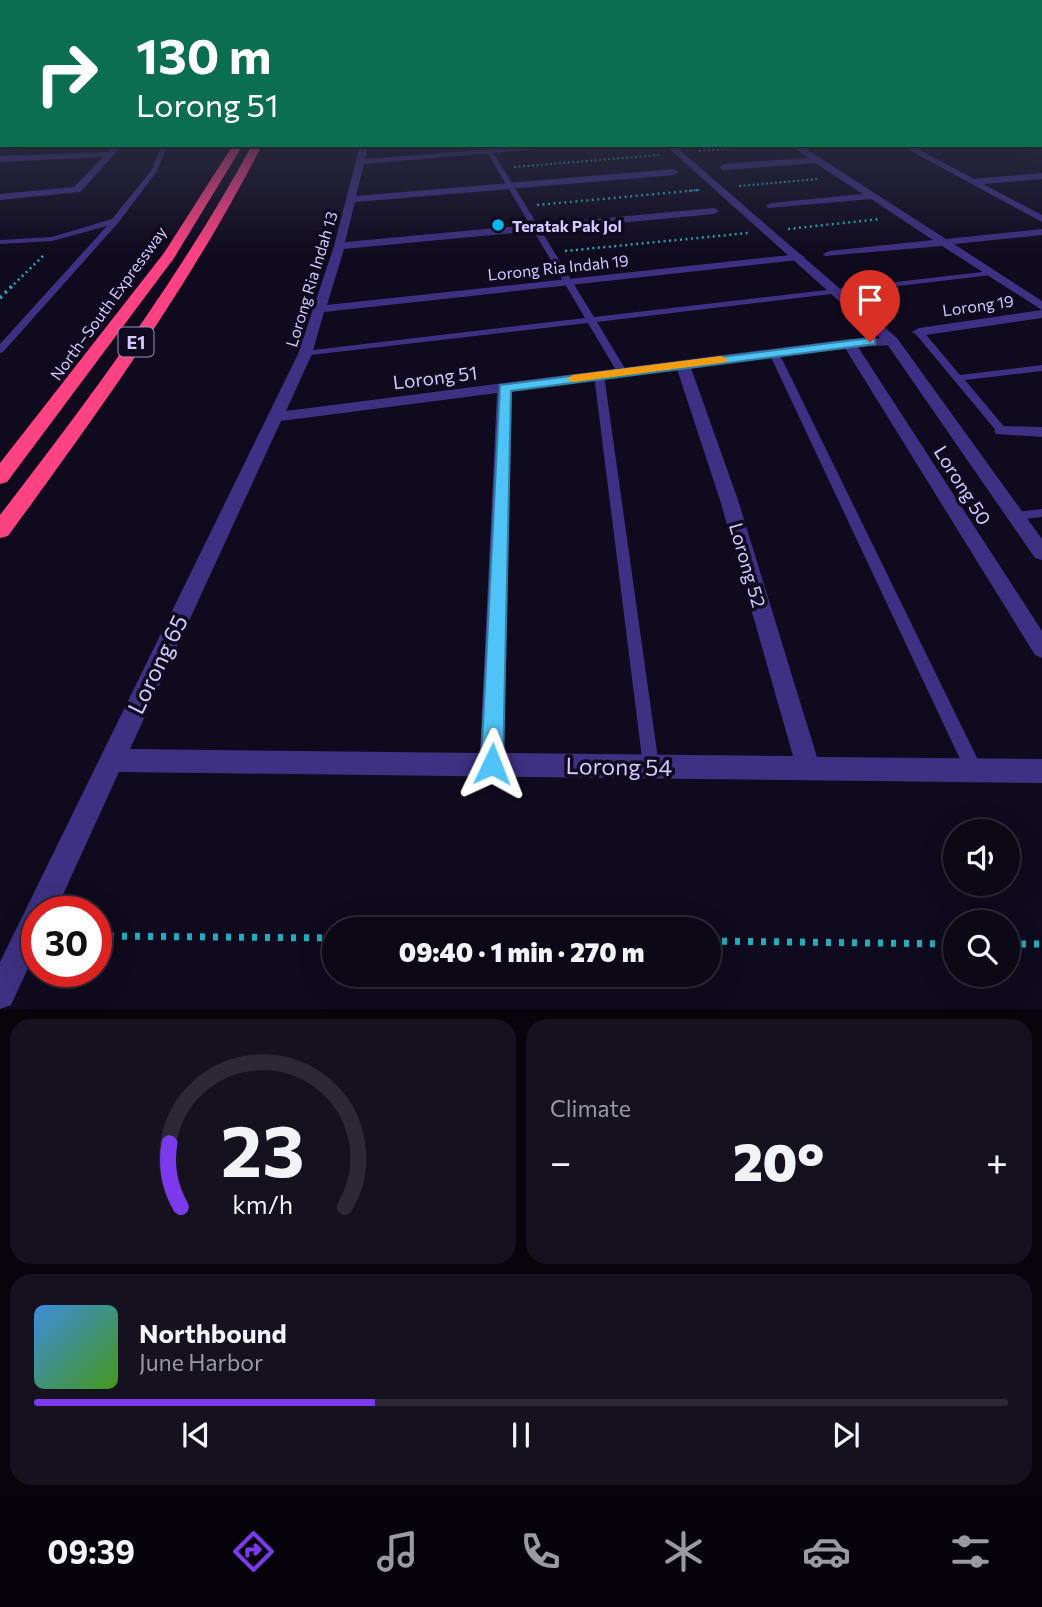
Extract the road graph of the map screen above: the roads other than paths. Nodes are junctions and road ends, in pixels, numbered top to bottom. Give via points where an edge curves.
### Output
1 (105, 160) edge
2 (159, 160) edge
3 (228, 160) edge
4 (248, 160) edge
5 (386, 160) edge
6 (495, 160) edge
7 (687, 160) edge
8 (815, 160) edge
9 (816, 160) edge
10 (932, 160) edge
11 (361, 162) joint
12 (723, 167) dead end
13 (674, 172) dead end
14 (1042, 176) edge
15 (972, 182) junction
16 (510, 186) junction
17 (871, 196) junction
18 (0, 197) edge
19 (352, 199) junction
20 (771, 206) dead end
21 (714, 211) dead end
22 (1042, 219) edge
23 (115, 221) junction
24 (536, 228) junction
25 (1042, 232) edge
26 (942, 241) junction
27 (0, 242) edge
28 (339, 246) junction
29 (829, 254) dead end
30 (799, 257) junction
31 (991, 273) junction
32 (568, 282) junction
33 (839, 292) junction
34 (1042, 306) edge
35 (321, 309) junction
36 (1042, 314) edge
37 (592, 322) junction
38 (919, 332) joint
39 (892, 341) junction
40 (849, 343) junction
41 (0, 350) edge
42 (774, 353) junction
43 (305, 354) junction
44 (682, 365) junction
45 (1042, 368) edge
46 (622, 372) junction
47 (599, 375) junction
48 (956, 378) junction
49 (505, 387) junction
50 (275, 417) junction
51 (1002, 431) joint
52 (1042, 432) edge
53 (0, 477) edge
54 (1042, 513) edge
55 (1016, 516) junction
56 (0, 530) edge
57 (1042, 553) edge
58 (1042, 649) edge
59 (112, 760) junction
60 (492, 764) junction
61 (651, 766) junction
62 (808, 768) junction
63 (974, 770) junction
64 (1042, 771) edge
65 (48, 896) edge
66 (21, 951) edge
67 (0, 994) edge

1 - 18 street via 74,191
2 - 23 lane
3 - 53 highway, North–South Expressway / E1 via 169,254
4 - 56 highway, E1 via 195,254
5 - 11 street
6 - 16 lane
7 - 30 street
8 - 12 street
9 - 17 street
10 - 15 street
11 - 19 street, Lorong Ria Indah 13
13 - 16 street
14 - 15 street
15 - 22 street
16 - 19 street
16 - 24 lane
17 - 20 street
17 - 26 street
19 - 28 street, Lorong Ria Indah 13
21 - 24 street
23 - 27 lane via 63,236
23 - 41 lane
24 - 28 street
24 - 32 lane
25 - 26 street
26 - 29 street
26 - 31 street
28 - 35 street, Lorong Ria Indah 13
30 - 32 street, Lorong Ria Indah 19
30 - 33 street
31 - 33 lane
31 - 34 street
32 - 35 street, Lorong Ria Indah 19
32 - 37 lane
33 - 37 lane
33 - 39 street
35 - 43 street, Lorong Ria Indah 13
36 - 38 street, Lorong 19
37 - 43 lane
37 - 46 lane
38 - 48 lane
39 - 40 street, Lorong 51
39 - 55 street
40 - 42 street, Lorong 51
40 - 58 street, Lorong 50
42 - 44 street, Lorong 51
42 - 63 lane
43 - 50 street, Lorong Ria Indah 13
44 - 46 street, Lorong 51
44 - 62 street, Lorong 52 via 729,500
45 - 48 lane
46 - 47 street, Lorong 51
47 - 49 street, Lorong 51
47 - 61 lane
48 - 51 lane
49 - 50 street, Lorong 51
49 - 60 street
50 - 59 street, Lorong 65
51 - 52 street
54 - 55 lane
55 - 57 street
59 - 60 street, Lorong 54
59 - 65 street, Lorong 65
60 - 61 street, Lorong 54
61 - 62 street, Lorong 54
62 - 63 street, Lorong 54
63 - 64 street, Lorong 54
66 - 67 street

